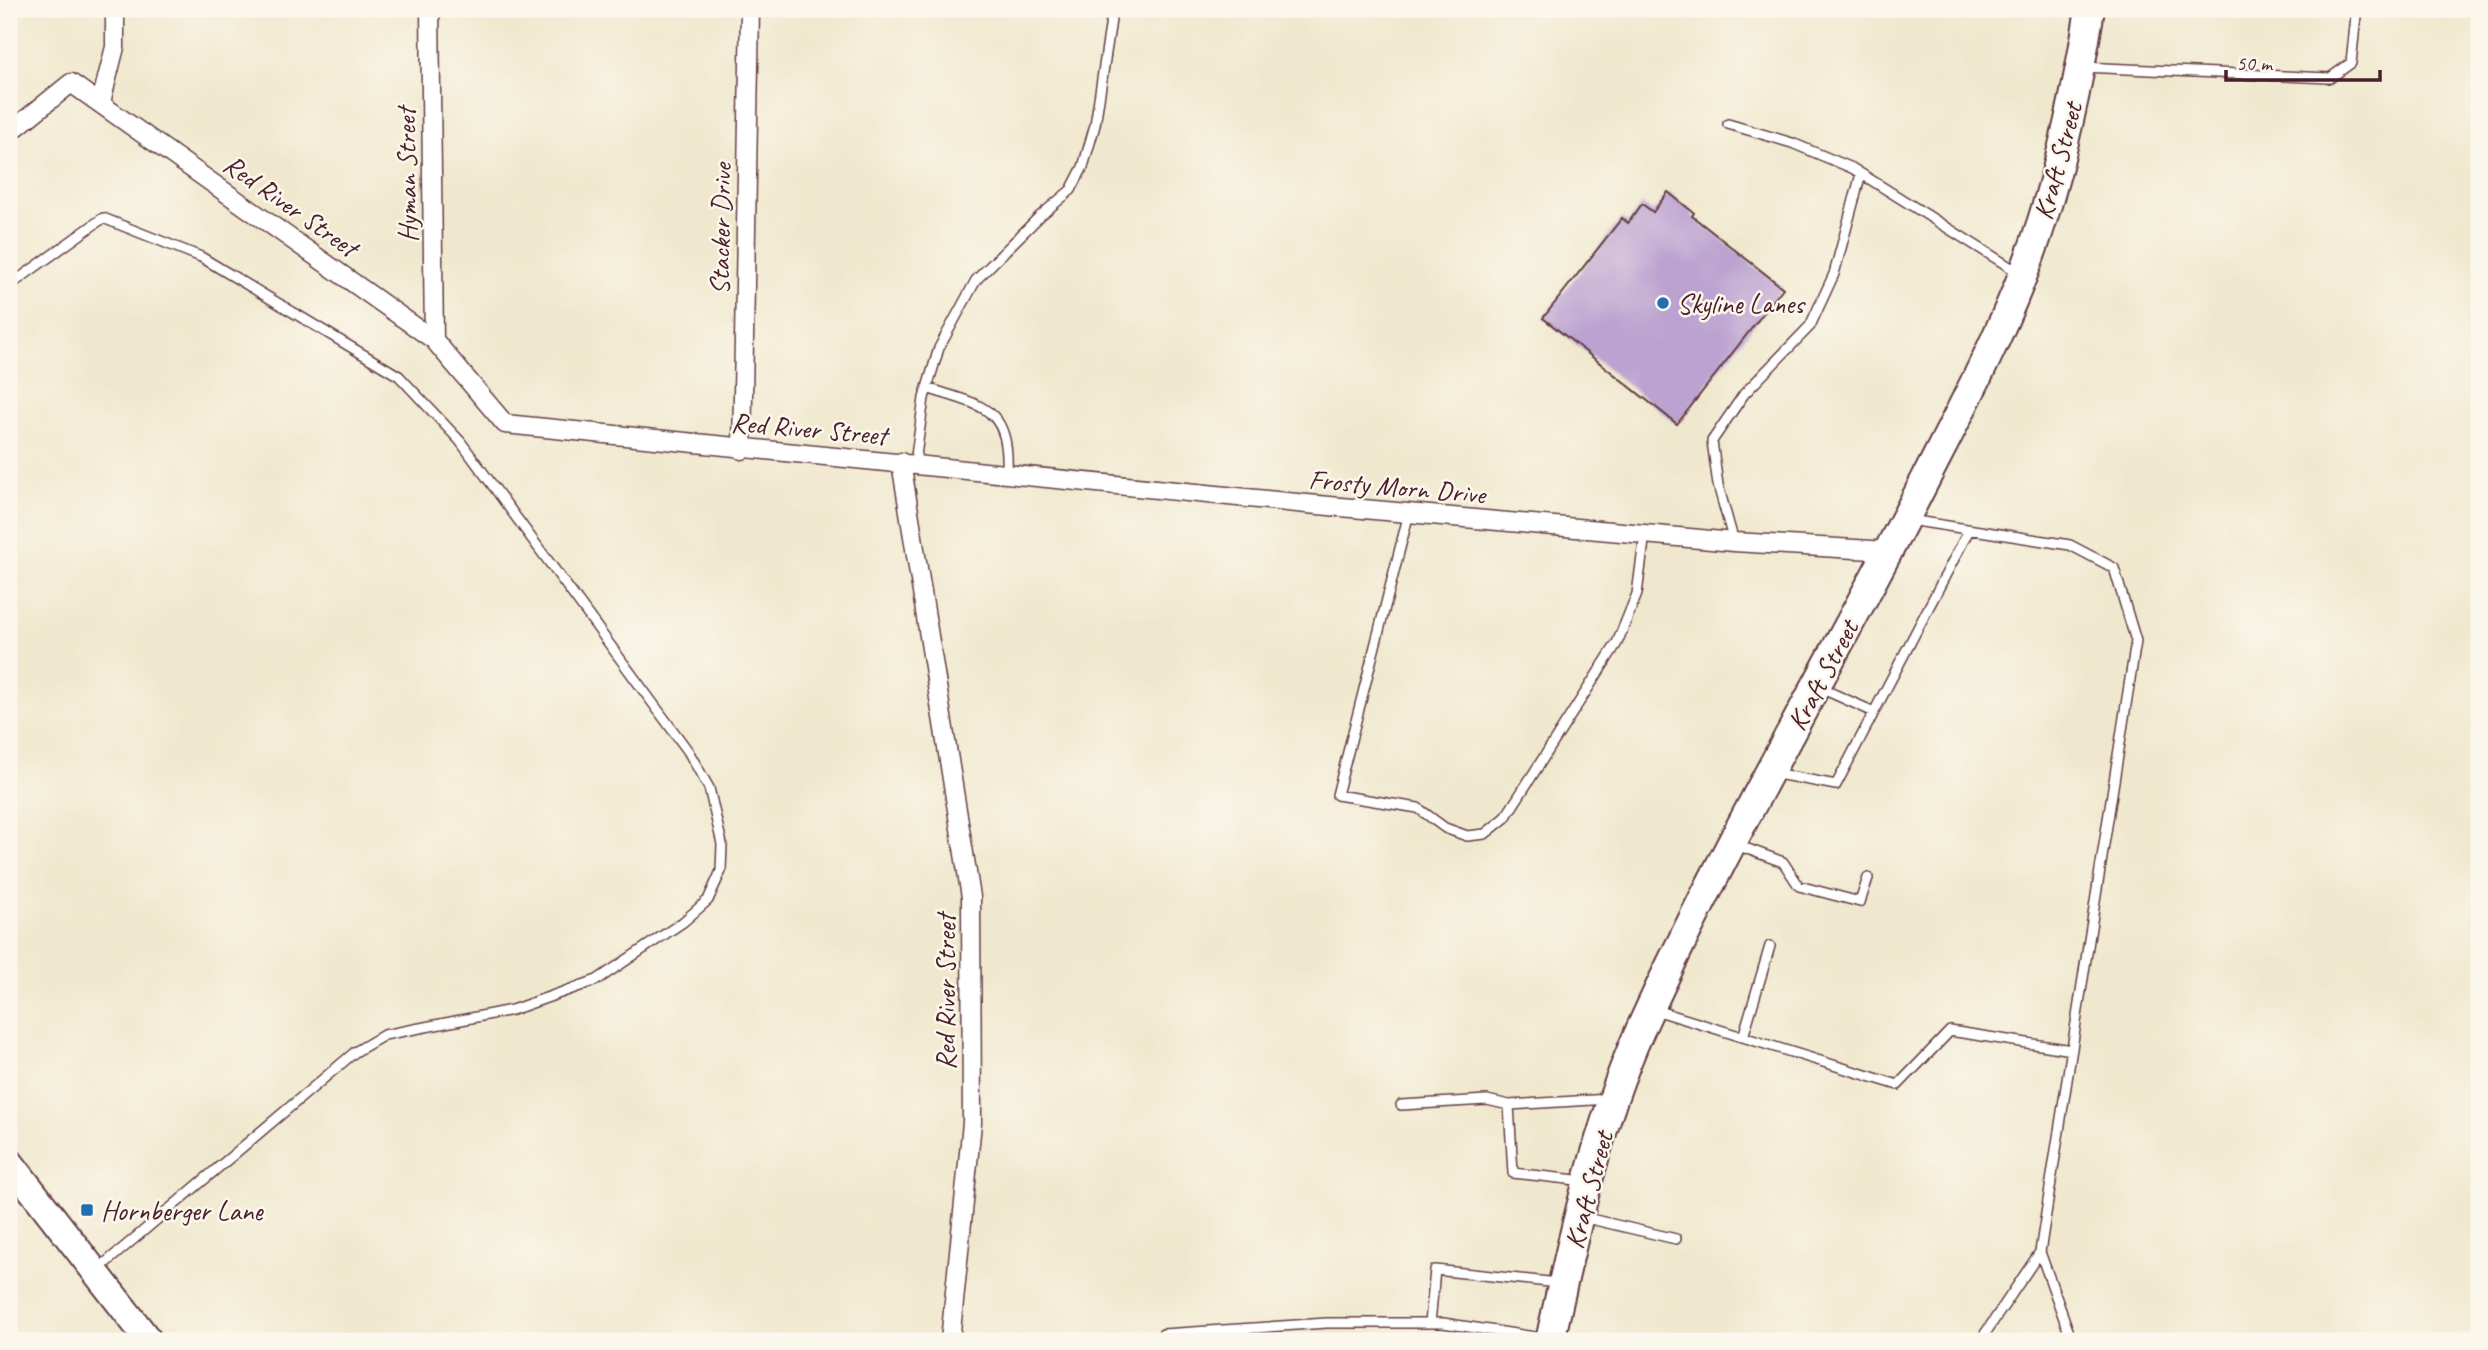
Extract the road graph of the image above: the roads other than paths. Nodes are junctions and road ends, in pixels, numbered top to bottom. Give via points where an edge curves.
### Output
1 (114, 9) edge
2 (430, 9) edge
3 (750, 9) edge
4 (2090, 9) edge
5 (2350, 9) edge
6 (1111, 20) dead end
7 (2081, 67) junction
8 (101, 102) junction
9 (1728, 124) dead end
10 (9, 133) edge
11 (1861, 174) junction
12 (2022, 275) junction
13 (9, 286) edge
14 (435, 340) junction
15 (927, 388) junction
16 (742, 450) junction
17 (908, 463) junction
18 (1007, 473) junction
19 (1409, 513) junction
20 (1905, 519) junction
21 (1969, 530) junction
22 (1645, 534) junction
23 (1734, 542) junction
24 (1889, 551) junction
25 (1816, 686) junction
26 (1874, 712) junction
27 (1770, 773) junction
28 (1732, 844) junction
29 (1868, 878) dead end
30 (1770, 946) dead end
31 (1650, 1009) junction
32 (1743, 1037) junction
33 (2072, 1050) junction
34 (1615, 1099) junction
35 (1401, 1105) dead end
36 (1509, 1105) junction
37 (9, 1161) edge
38 (1590, 1182) junction
39 (1580, 1216) junction
40 (1676, 1239) dead end
41 (2040, 1252) junction
42 (95, 1272) junction
43 (1563, 1284) junction
44 (1430, 1323) junction
45 (1163, 1334) dead end
46 (1550, 1340) edge
47 (149, 1341) edge
48 (950, 1341) edge
49 (1980, 1341) edge
50 (2072, 1341) edge

1 - 8 street via 115,47
2 - 14 street, Hyman Street
3 - 16 street, Stacker Drive
4 - 7 highway, Kraft Street
5 - 7 lane via 2356,16 2351,63 2330,78
6 - 15 lane via 1095,125 1083,167 1071,190 976,280 939,348
7 - 12 highway, Kraft Street via 2042,222
8 - 10 street, Red River Street via 71,83
8 - 14 street, Red River Street
9 - 11 lane via 1792,143
11 - 12 lane
11 - 23 lane via 1834,274 1810,326 1744,394 1712,441 1718,485
12 - 20 highway, Kraft Street via 1963,407
13 - 42 lane via 103,218 201,257 398,376 460,442 688,751 709,788 722,844 720,871 708,900 640,951 597,980 512,1010 384,1035 355,1052
14 - 16 street, Red River Street via 505,424
15 - 17 lane
15 - 18 lane via 976,404 998,418 1008,447
16 - 17 street, Red River Street
17 - 18 street, Frosty Morn Drive
17 - 48 street, Red River Street via 971,897 972,1123
18 - 19 street, Frosty Morn Drive
19 - 22 street, Frosty Morn Drive
19 - 22 lane via 1337,796 1418,808 1445,828 1467,836 1485,834 1505,818 1617,643 1637,594
20 - 21 lane
20 - 24 highway, Kraft Street
21 - 26 lane
21 - 33 lane via 2070,545 2114,568 2136,641
22 - 23 street, Frosty Morn Drive
23 - 24 street, Frosty Morn Drive
24 - 25 highway, Kraft Street
25 - 26 lane
25 - 27 highway, Kraft Street
26 - 27 lane via 1836,785
27 - 28 highway, Kraft Street
28 - 29 lane via 1783,862 1799,886 1860,902
28 - 31 highway, Kraft Street
30 - 32 lane
31 - 32 lane
31 - 34 highway, Kraft Street
32 - 33 lane via 1898,1085 1950,1031
33 - 41 lane
34 - 36 lane
34 - 38 highway, Kraft Street
35 - 36 lane via 1487,1100
36 - 38 lane via 1513,1173
37 - 42 main road
38 - 39 highway, Kraft Street
39 - 40 lane
39 - 43 highway, Kraft Street
41 - 49 lane
41 - 50 lane
42 - 47 main road
43 - 44 lane via 1435,1270
43 - 46 highway, Kraft Street
44 - 45 lane via 1326,1322
44 - 46 lane

